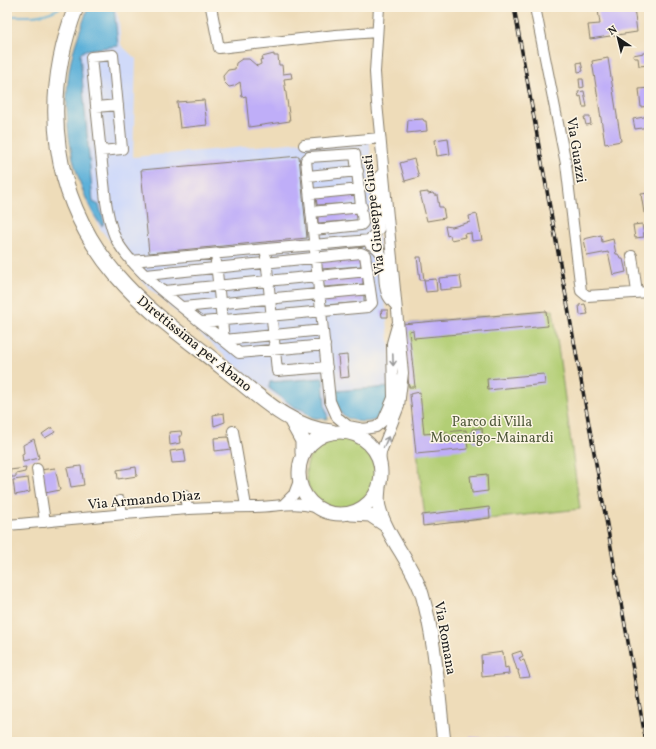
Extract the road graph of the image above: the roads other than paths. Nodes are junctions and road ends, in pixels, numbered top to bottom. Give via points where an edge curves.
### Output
1 (76, 7) edge
2 (211, 7) edge
3 (379, 7) edge
4 (535, 7) edge
5 (377, 32) junction
6 (118, 105) junction
7 (96, 107) junction
8 (380, 138) junction
9 (304, 145) dead end
10 (101, 151) junction
11 (358, 171) junction
12 (383, 172) junction
13 (308, 176) junction
14 (360, 189) junction
15 (310, 194) junction
16 (362, 207) junction
17 (311, 212) junction
18 (313, 230) junction
19 (370, 240) junction
20 (315, 245) junction
21 (266, 249) junction
22 (215, 254) junction
23 (632, 256) dead end
24 (316, 258) junction
25 (131, 261) junction
26 (267, 262) junction
27 (217, 268) junction
28 (368, 271) junction
29 (146, 275) junction
30 (318, 277) junction
31 (269, 281) junction
32 (219, 286) junction
33 (370, 289) junction
34 (164, 291) junction
35 (637, 292) junction
36 (649, 292) edge
37 (320, 294) junction
38 (270, 298) junction
39 (220, 303) junction
40 (396, 306) junction
41 (184, 307) junction
42 (321, 311) junction
43 (272, 316) junction
44 (222, 320) junction
45 (202, 322) junction
46 (398, 322) junction
47 (323, 330) junction
48 (274, 334) junction
49 (224, 340) junction
50 (325, 346) junction
51 (275, 350) junction
52 (327, 368) junction
53 (330, 401) junction
54 (394, 419) junction
55 (292, 421) junction
56 (233, 431) dead end
57 (343, 433) junction
58 (303, 453) junction
59 (380, 465) junction
60 (37, 469) dead end
61 (299, 481) junction
62 (379, 486) junction
63 (185, 495) dead end
64 (120, 501) dead end
65 (284, 504) junction
66 (246, 506) junction
67 (315, 506) junction
68 (187, 509) junction
69 (122, 514) junction
70 (349, 514) junction
71 (45, 522) junction
72 (7, 525) edge
73 (385, 525) junction
74 (444, 742) edge

1 - 55 highway, Direttissima per Abano via 59,64 55,122 68,191 87,232 118,276 154,312
2 - 5 street via 220,48
3 - 5 street, Via Giuseppe Giusti
4 - 35 street, Via Guazzi via 566,164 581,288 587,296
5 - 8 street, Via Giuseppe Giusti via 375,72
6 - 7 street
6 - 7 street via 113,55 91,57
6 - 10 street via 122,149
7 - 10 street
8 - 9 street
8 - 12 street, Via Giuseppe Giusti
10 - 25 street via 111,225 117,242
11 - 13 street
11 - 13 street via 354,153 309,157 306,160
11 - 14 street
12 - 19 street via 375,182 379,229
12 - 40 street, Via Giuseppe Giusti
13 - 15 street
14 - 15 street
14 - 16 street
15 - 17 street
16 - 17 street
16 - 18 street via 361,225
17 - 18 street
18 - 20 street
19 - 20 street
19 - 40 street via 370,244 382,253 386,290
20 - 21 street
20 - 24 street
21 - 22 street
21 - 26 street
22 - 25 street
22 - 27 street
23 - 35 street
24 - 26 street
24 - 28 street via 363,254
24 - 30 street
25 - 29 street
26 - 27 street
26 - 31 street
27 - 29 street
27 - 32 street
28 - 30 street
28 - 33 street
29 - 34 street
30 - 31 street
30 - 37 street
31 - 32 street
31 - 38 street
32 - 34 street
32 - 39 street
33 - 37 street
33 - 42 street via 372,305 368,307
34 - 41 street
35 - 36 street
37 - 38 street
37 - 42 street
38 - 39 street
38 - 43 street
39 - 41 street
39 - 44 street
40 - 46 street, Via Giuseppe Giusti
41 - 45 street
42 - 43 street
42 - 47 street
43 - 44 street
43 - 48 street
44 - 45 street
44 - 49 street
45 - 49 street
46 -> 53 street via 392,344 393,398 383,421 376,427 364,429 348,426 336,417
46 - 54 street, Via Giuseppe Giusti via 403,373 399,406
47 - 48 street
47 - 50 street
48 - 49 street
48 - 51 street
49 - 51 street via 239,353
50 - 51 street
50 - 52 street
51 - 52 street via 276,368 279,371
52 - 53 street
53 - 57 street via 333,418
54 - 57 street via 378,432 367,435
59 -> 54 street, Via Giuseppe Giusti via 381,452
55 - 57 highway, Direttissima per Abano via 318,431
55 - 58 highway, Direttissima per Abano via 303,441
56 - 66 street
57 - 58 main road via 320,436 310,443
57 - 59 main road via 366,441 375,452
58 - 61 main road via 298,466
59 - 62 main road
60 - 71 street
61 - 65 street via 294,494
61 - 67 main road via 307,499
62 - 70 main road via 373,498 362,508
62 - 73 main road, Via Romana via 379,507
63 - 68 street
64 - 69 street
65 - 66 street, Via Armando Diaz
65 - 67 street, Via Armando Diaz
66 - 68 street, Via Armando Diaz
67 - 70 main road via 325,512
68 - 69 street, Via Armando Diaz
69 - 71 street, Via Armando Diaz
70 - 73 main road, Via Romana via 370,515
71 - 72 street, Via Armando Diaz
73 - 74 main road, Via Romana via 412,570 422,593 431,628

